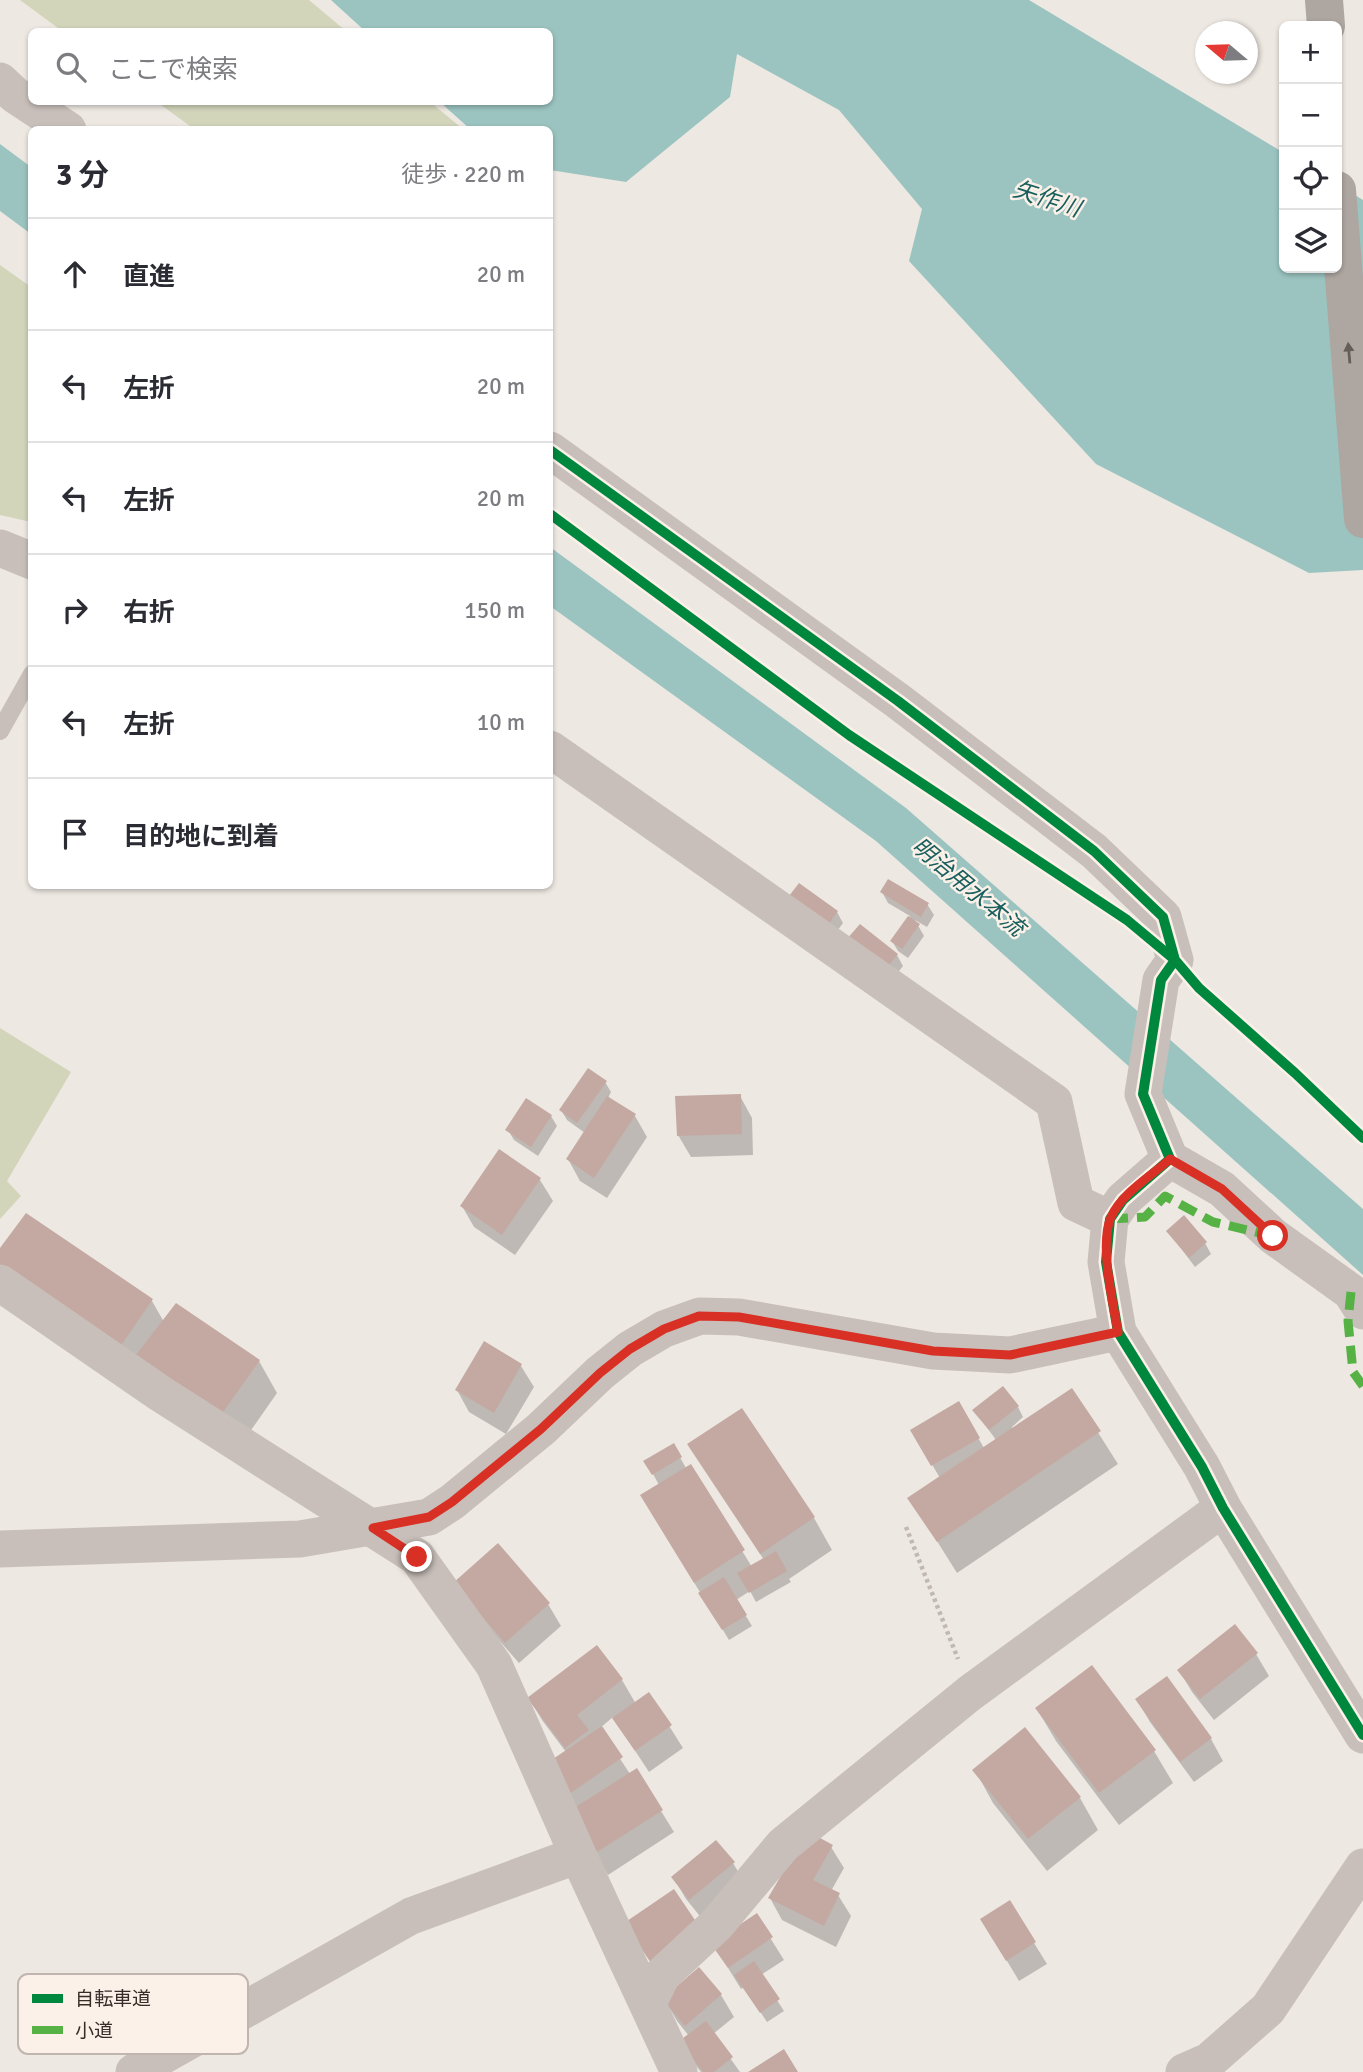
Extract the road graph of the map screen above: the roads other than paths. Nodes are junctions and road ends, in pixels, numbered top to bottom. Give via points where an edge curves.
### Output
1 (1324, 0) edge
2 (1326, 21) edge
3 (0, 81) edge
4 (28, 104) edge
5 (30, 105) edge
6 (62, 126) edge
7 (1339, 210) edge
8 (553, 452) edge
9 (1363, 519) edge
10 (0, 548) edge
11 (28, 559) edge
12 (28, 681) edge
13 (0, 731) edge
14 (553, 751) edge
15 (1170, 1159) junction
16 (1110, 1219) junction
17 (0, 1283) edge
18 (1363, 1311) edge
19 (1118, 1332) junction
20 (1223, 1508) junction
21 (373, 1528) junction
22 (0, 1549) edge
23 (1363, 1735) edge
24 (578, 1855) junction
25 (1363, 1867) edge
26 (648, 2003) junction
27 (248, 2008) edge
28 (166, 2054) edge
29 (134, 2072) edge
30 (679, 2072) edge
31 (1184, 2072) edge

1 - 2 highway
3 - 4 street
5 - 6 street
9 -> 7 highway
8 - 15 street via 898,701 1094,851 1163,916 1175,960 1161,979 1143,1094
10 - 11 street
12 - 13 lane
14 - 16 street via 1055,1102 1076,1203
15 - 16 street via 1123,1200
15 - 18 street via 1222,1189 1273,1236 1351,1292
16 - 19 street via 1106,1262
17 - 21 street via 161,1394
19 - 20 street
19 - 21 street via 1010,1355 933,1351 739,1317 699,1316 630,1349 541,1429 429,1517
20 - 23 street
20 - 26 street via 970,1693 783,1845 717,1924 662,1975
21 - 22 street via 300,1539
21 - 24 street via 417,1557 494,1665
24 - 26 street
24 - 27 street via 411,1916
25 - 31 street via 1268,2009 1209,2061
26 - 30 street
28 - 29 street

